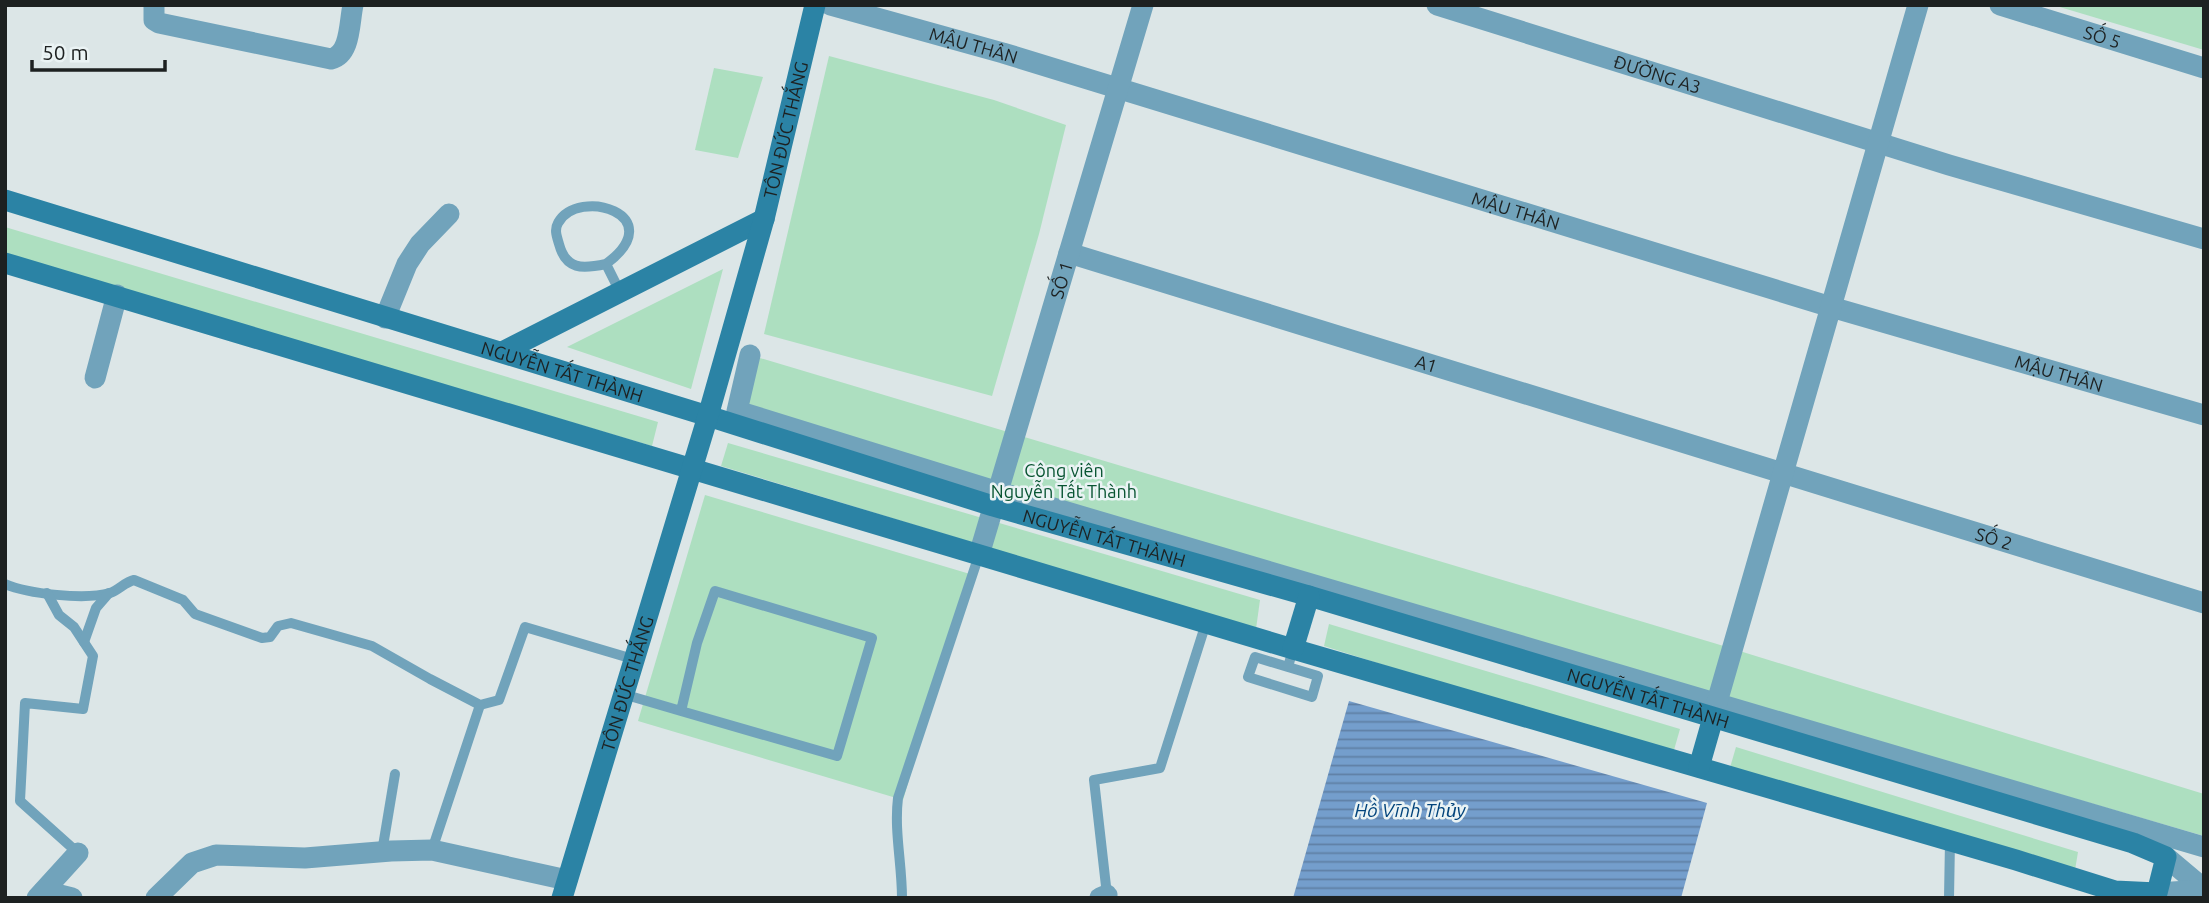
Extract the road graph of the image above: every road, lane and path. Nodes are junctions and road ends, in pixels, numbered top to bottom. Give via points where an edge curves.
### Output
1 (154, 5) edge
2 (353, 5) edge
3 (815, 5) edge
4 (830, 5) edge
5 (1143, 5) edge
6 (1437, 5) edge
7 (1919, 5) edge
8 (2000, 5) edge
9 (2204, 68) edge
10 (1118, 90) junction
11 (1879, 141) junction
12 (5, 200) edge
13 (449, 214) dead end
14 (764, 219) junction
15 (2204, 239) edge
16 (1069, 253) junction
17 (5, 263) edge
18 (606, 264) junction
19 (620, 292) junction
20 (117, 295) junction
21 (1831, 307) junction
22 (385, 318) junction
23 (502, 352) junction
24 (750, 355) dead end
25 (94, 378) dead end
26 (2204, 415) edge
27 (708, 416) junction
28 (691, 469) junction
29 (1784, 472) junction
30 (995, 499) junction
31 (979, 555) junction
32 (5, 584) edge
33 (47, 593) junction
34 (109, 593) junction
35 (1309, 596) junction
36 (2204, 603) edge
37 (1206, 623) junction
38 (84, 642) junction
39 (1290, 658) junction
40 (633, 659) junction
41 (623, 694) junction
42 (480, 705) junction
43 (681, 711) junction
44 (1715, 711) junction
45 (1699, 767) junction
46 (395, 774) dead end
47 (1950, 841) junction
48 (2204, 847) edge
49 (432, 850) junction
50 (382, 852) junction
51 (78, 853) joint
52 (2166, 857) junction
53 (565, 889) edge
54 (2204, 890) edge
55 (41, 894) edge
56 (1103, 896) edge
57 (2157, 896) edge
58 (72, 898) edge
59 (156, 898) edge
60 (902, 898) edge
61 (1949, 898) edge

1 - 2 street via 154,20 159,23 331,59 344,52
3 - 14 street, TÔN ĐỨC THẮNG
4 - 10 street, MẬU THÂN
5 - 10 street, SỐ 1
6 - 11 street, ĐƯỜNG A3
7 - 11 street
8 - 9 street, SỐ 5
10 - 16 street, SỐ 1
10 - 21 street, MẬU THÂN
11 - 15 street, ĐƯỜNG A3
11 - 21 street
12 - 22 street, NGUYỄN TẤT THÀNH
13 - 22 street via 407,264
14 - 19 street
14 - 27 street, TÔN ĐỨC THẮNG
16 - 29 street, A1
16 - 30 street, SỐ 1
17 - 20 street
18 - 18 lane via 570,264 555,233 563,216 587,207 607,207 622,214 627,223 626,243
18 - 19 lane
19 - 23 street
20 - 25 street
20 - 28 street
21 - 26 street, MẬU THÂN
21 - 29 street
22 - 23 street, NGUYỄN TẤT THÀNH
23 - 27 street, NGUYỄN TẤT THÀNH
24 - 30 street via 737,411
27 - 28 street, TÔN ĐỨC THẮNG
27 - 30 street, NGUYỄN TẤT THÀNH
28 - 31 street
28 - 40 street, TÔN ĐỨC THẮNG
29 - 36 street, SỐ 2
29 - 44 street
30 - 31 street, SỐ 1
30 - 35 street, NGUYỄN TẤT THÀNH
30 - 44 street
31 - 37 street
31 - 60 lane via 898,798
32 - 33 lane
33 - 34 lane
33 - 38 lane via 58,615
34 - 38 lane via 96,608
34 - 42 lane via 134,580 183,600 195,614 262,638 291,623 372,646
35 - 39 street
35 - 44 street, NGUYỄN TẤT THÀNH
37 - 39 street
37 - 56 lane via 1160,768 1094,780
38 - 51 lane via 93,656 83,709 24,703 20,801
39 - 39 lane via 1255,657 1248,677 1312,697 1318,677
39 - 45 street
40 - 41 street, TÔN ĐỨC THẮNG
40 - 42 lane via 525,626 499,700
41 - 43 lane
41 - 53 street, TÔN ĐỨC THẮNG
42 - 49 lane
43 - 43 lane via 837,756 872,638 715,591
44 - 45 street
44 - 48 street
44 - 52 street, NGUYỄN TẤT THÀNH
45 - 47 street
46 - 50 lane
47 - 57 street via 2115,891
47 - 61 lane
49 - 50 street
49 - 53 street
50 - 59 street via 304,858 209,855 192,863
51 - 55 street
52 - 54 street
52 - 57 street
54 - 57 street
55 - 58 street

